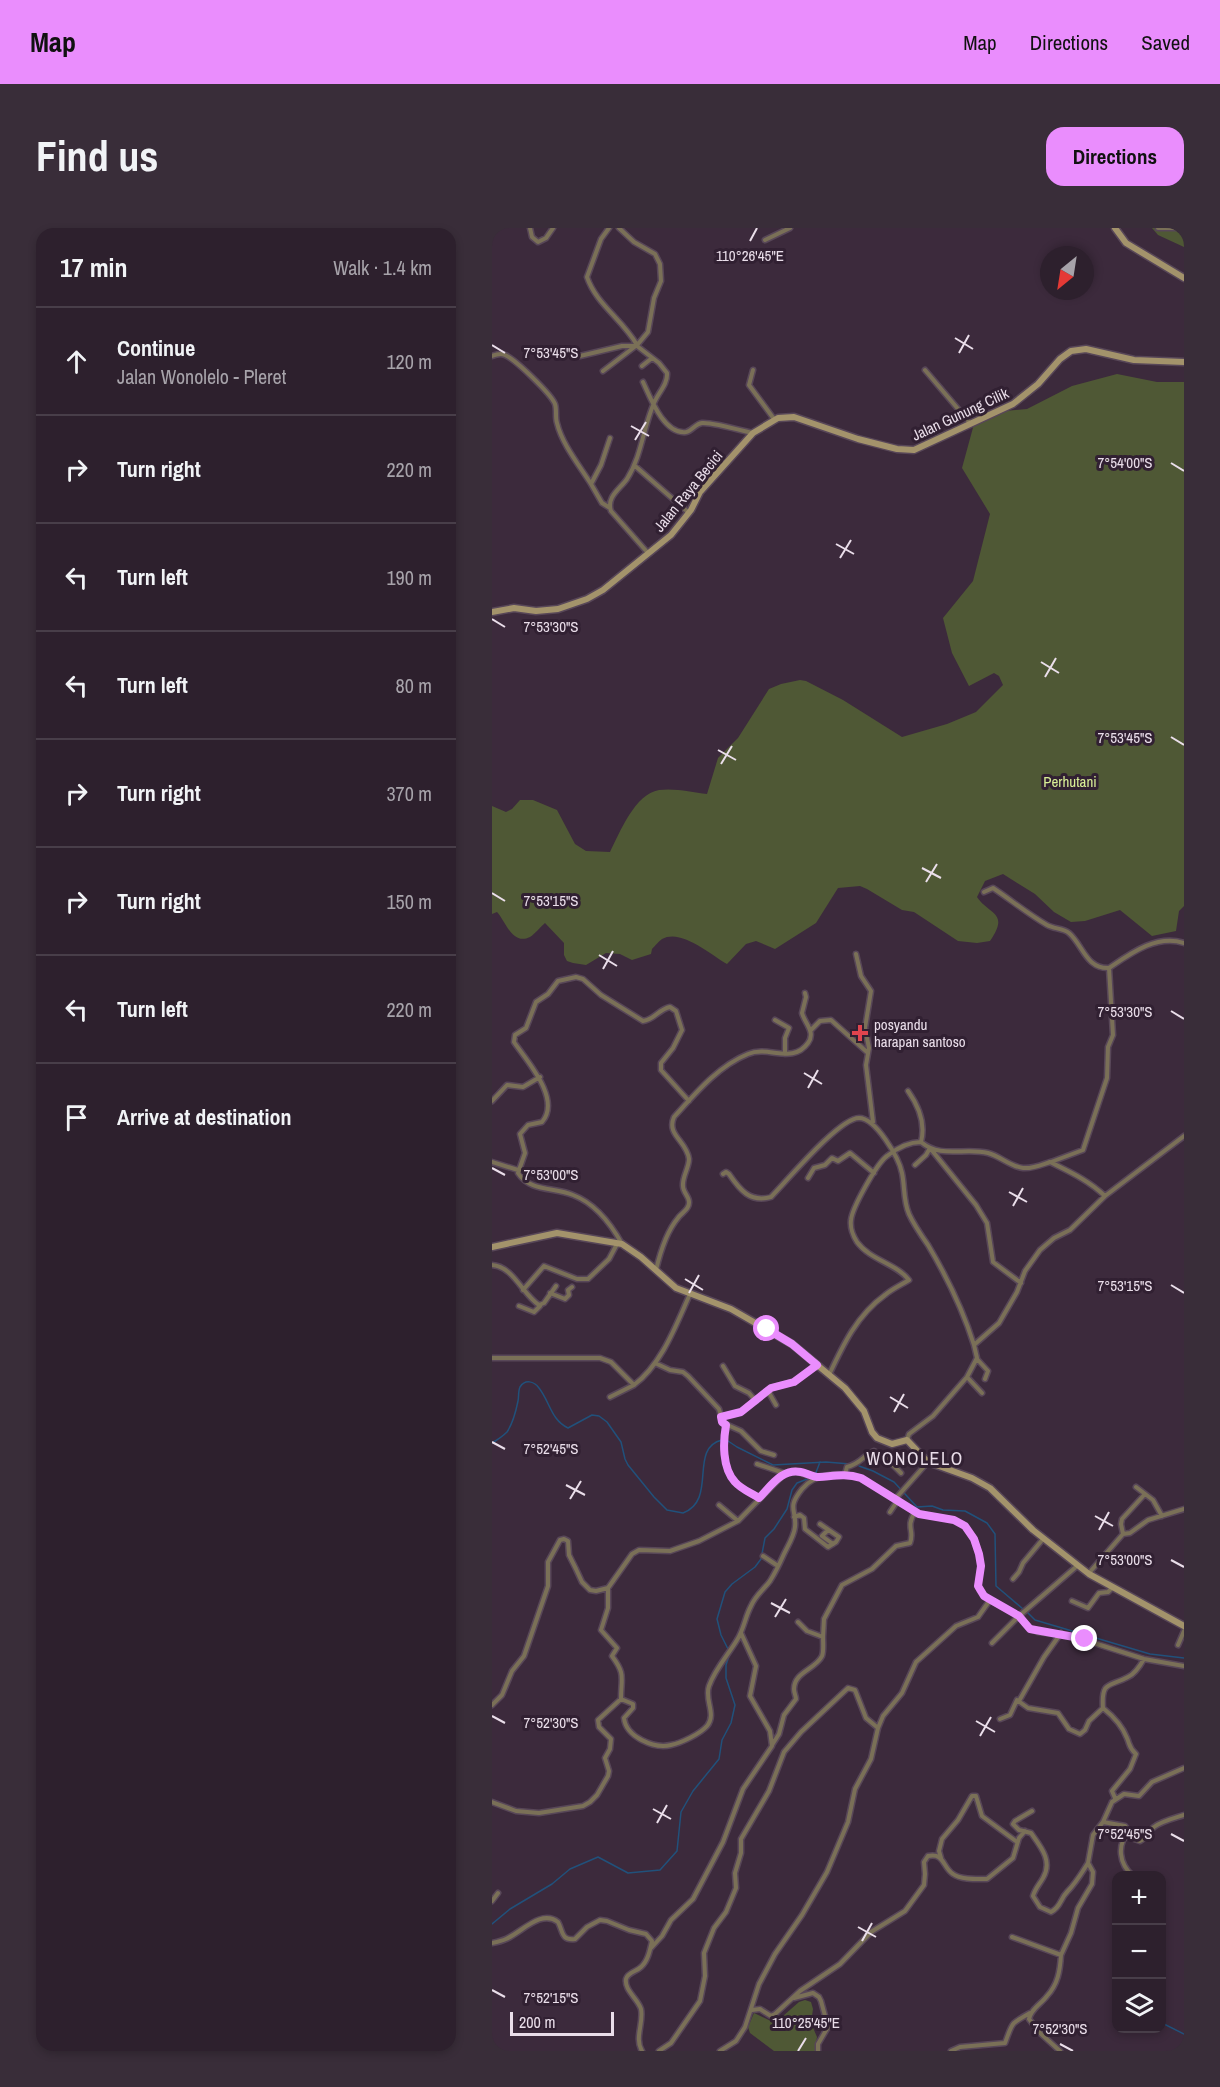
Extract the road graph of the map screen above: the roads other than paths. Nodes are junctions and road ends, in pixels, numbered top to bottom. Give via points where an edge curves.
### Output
1 (530, 228) edge
2 (553, 228) edge
3 (609, 228) edge
4 (620, 228) edge
5 (790, 228) edge
6 (1115, 228) edge
7 (1158, 228) edge
8 (1181, 228) edge
9 (765, 240) dead end
10 (1184, 278) edge
11 (637, 345) junction
12 (492, 356) edge
13 (580, 356) dead end
14 (652, 358) junction
15 (1184, 362) edge
16 (642, 366) dead end
17 (753, 370) dead end
18 (926, 370) dead end
19 (603, 371) dead end
20 (643, 381) dead end
21 (653, 404) junction
22 (774, 419) junction
23 (970, 423) junction
24 (753, 433) junction
25 (610, 438) dead end
26 (634, 465) junction
27 (591, 484) junction
28 (610, 508) junction
29 (688, 513) junction
30 (648, 553) junction
31 (492, 612) edge
32 (984, 891) dead end
33 (1184, 943) edge
34 (856, 954) dead end
35 (1109, 968) junction
36 (805, 993) dead end
37 (775, 1020) dead end
38 (811, 1030) junction
39 (868, 1053) junction
40 (785, 1054) junction
41 (540, 1077) junction
42 (908, 1091) dead end
43 (492, 1101) edge
44 (688, 1101) junction
45 (873, 1123) junction
46 (1184, 1136) edge
47 (921, 1142) junction
48 (930, 1148) junction
49 (892, 1152) junction
50 (492, 1162) edge
51 (1050, 1162) junction
52 (915, 1165) dead end
53 (518, 1170) junction
54 (723, 1173) dead end
55 (874, 1173) junction
56 (808, 1178) dead end
57 (1105, 1196) junction
58 (620, 1244) junction
59 (492, 1247) edge
60 (492, 1264) edge
61 (656, 1270) junction
62 (1021, 1283) junction
63 (556, 1286) dead end
64 (572, 1287) dead end
65 (523, 1290) junction
66 (550, 1293) junction
67 (690, 1294) junction
68 (541, 1305) junction
69 (519, 1306) dead end
70 (974, 1346) junction
71 (492, 1358) edge
72 (977, 1358) junction
73 (655, 1363) junction
74 (817, 1365) junction
75 (723, 1366) dead end
76 (828, 1375) junction
77 (967, 1377) junction
78 (985, 1379) dead end
79 (634, 1385) junction
80 (768, 1391) junction
81 (982, 1393) dead end
82 (610, 1397) dead end
83 (756, 1401) junction
84 (776, 1405) dead end
85 (721, 1417) junction
86 (726, 1425) junction
87 (907, 1440) junction
88 (774, 1455) dead end
89 (928, 1462) junction
90 (757, 1464) dead end
91 (784, 1473) junction
92 (901, 1473) dead end
93 (845, 1474) junction
94 (815, 1478) junction
95 (1136, 1487) dead end
96 (1145, 1494) junction
97 (759, 1498) junction
98 (897, 1499) junction
99 (719, 1505) dead end
100 (1184, 1509) edge
101 (890, 1512) dead end
102 (915, 1512) junction
103 (1162, 1516) junction
104 (794, 1517) junction
105 (738, 1521) junction
106 (820, 1524) dead end
107 (828, 1530) junction
108 (1123, 1534) junction
109 (1043, 1539) junction
110 (833, 1544) junction
111 (763, 1556) dead end
112 (778, 1566) junction
113 (1077, 1566) junction
114 (1089, 1574) junction
115 (1013, 1579) dead end
116 (608, 1588) junction
117 (1112, 1588) junction
118 (990, 1600) junction
119 (1072, 1601) dead end
120 (1019, 1616) junction
121 (798, 1622) dead end
122 (1184, 1626) edge
123 (1184, 1631) edge
124 (741, 1633) junction
125 (1061, 1634) junction
126 (823, 1637) junction
127 (992, 1643) dead end
128 (1178, 1645) dead end
129 (1144, 1659) junction
130 (1184, 1666) edge
131 (621, 1699) junction
132 (1019, 1701) junction
133 (492, 1705) edge
134 (1103, 1707) junction
135 (1000, 1719) dead end
136 (878, 1728) junction
137 (772, 1746) junction
138 (1184, 1768) edge
139 (1115, 1798) junction
140 (492, 1802) edge
141 (1032, 1811) dead end
142 (1184, 1815) edge
143 (1103, 1822) junction
144 (1024, 1831) junction
145 (1130, 1831) junction
146 (1017, 1842) junction
147 (941, 1858) junction
148 (1088, 1863) junction
149 (1128, 1871) edge
150 (498, 1893) dead end
151 (492, 1901) edge
152 (1012, 1937) dead end
153 (492, 1943) edge
154 (651, 1947) junction
155 (1061, 1955) junction
156 (791, 1999) junction
157 (751, 2010) junction
158 (1030, 2012) junction
159 (642, 2051) edge
160 (659, 2051) edge
161 (720, 2051) edge
162 (818, 2051) edge
163 (951, 2051) edge
164 (1060, 2051) edge

1 - 2 street via 538,242
3 - 11 street via 587,276 594,292
4 - 11 street via 655,254 660,264 661,281 648,332
5 - 9 street
6 - 10 main road via 1126,243
7 - 8 street
11 - 13 street
11 - 14 street
11 - 19 street
12 - 27 street via 508,356 552,399 562,434
14 - 16 street
14 - 21 street via 665,369 668,378
15 - 23 main road, Jalan Gunung Cilik via 1134,360 1086,349 1071,351 1020,399
17 - 22 street via 749,384
18 - 23 street
20 - 21 street
21 - 24 street via 668,426 679,432 703,423
21 - 26 street
22 - 23 main road, Jalan Gunung Cilik via 803,419 841,435 906,451 921,448
22 - 24 main road, Jalan Raya Becici
24 - 29 main road, Jalan Raya Becici via 700,492
25 - 27 street
26 - 28 street via 612,496
26 - 29 street
27 - 28 street via 602,503
28 - 30 street
29 - 30 main road, Jalan Raya Becici via 671,535
30 - 31 main road, Jalan Raya Becici via 603,590 575,604 546,611 514,608
32 - 35 street via 993,888 1046,924 1067,931 1089,961
33 - 35 street via 1154,942
34 - 39 street via 861,975 871,991 865,1024
35 - 51 street via 1113,1035 1106,1084 1083,1150
36 - 38 street via 802,1013
37 - 40 street via 789,1028
38 - 39 street via 820,1021 831,1020
38 - 40 street via 811,1038 803,1049
39 - 45 street
40 - 44 street via 755,1052 734,1060
41 - 43 street via 523,1087 507,1085
41 - 44 street via 514,1041 515,1035 526,1028 536,1002 558,981 580,978 643,1021 667,1008 676,1011 682,1030 661,1063 661,1070
41 - 53 street via 547,1113 542,1122 528,1125 521,1132 525,1153
42 - 47 street via 919,1108
44 - 61 street via 671,1126 687,1151 689,1160 683,1186 690,1201 672,1226
45 - 49 street
45 - 54 street via 853,1119 811,1153 771,1197 744,1194 728,1173
46 - 57 street
47 - 48 street
47 - 49 street
48 - 51 street via 990,1154 1020,1168
48 - 52 street
48 - 62 street via 987,1223 993,1262
49 - 55 street
49 - 70 street via 902,1173 907,1210 949,1284
50 - 53 street
51 - 57 street via 1077,1174
53 - 58 street via 529,1184 584,1200 615,1232
55 - 56 street via 849,1153 841,1160 832,1158 814,1168
55 - 76 street via 853,1213 853,1233 863,1249 909,1280 865,1312
57 - 62 street via 1070,1230 1040,1250
58 - 59 main road via 557,1233
58 - 61 main road
58 - 65 street via 588,1279 577,1279 544,1266
60 - 65 street via 510,1275
61 - 67 main road via 676,1288
62 - 70 street via 999,1323
63 - 66 street
64 - 66 street via 565,1299
65 - 68 street
66 - 68 street
67 - 73 street
67 - 74 main road via 759,1324
68 - 69 street via 534,1312
70 - 72 street
71 - 79 street via 600,1358 610,1362
72 - 77 street
72 - 78 street via 988,1371
73 - 79 street
73 - 85 street via 688,1376 719,1409
74 - 76 main road
74 - 80 street via 799,1379
75 - 83 street via 735,1386
76 - 87 main road via 864,1411 877,1438 892,1444
77 - 81 street
77 - 87 street
79 - 82 street
80 - 83 street
80 - 84 street
83 - 85 street via 741,1412
85 - 86 street
86 - 88 street via 741,1431 761,1451
86 - 97 street via 724,1446 730,1474
87 - 89 main road
89 - 98 street
89 - 109 main road via 990,1488
90 - 91 street
91 - 94 street via 795,1471
91 - 97 street
92 - 93 street via 874,1451 847,1467
93 - 94 street
93 - 98 street via 861,1478
94 - 104 street via 793,1504
95 - 96 street
96 - 103 street
96 - 108 street via 1122,1519
97 - 105 street
98 - 101 street
98 - 102 street
99 - 105 street
100 - 103 street
102 - 118 street via 965,1526 981,1566 978,1586
102 - 126 street via 909,1521 910,1543 896,1546 872,1569 847,1580 837,1592 824,1619
103 - 108 street
104 - 110 street via 804,1518 805,1529 828,1547
104 - 112 street via 794,1533
105 - 116 street via 670,1551 639,1550 625,1562
106 - 107 street
107 - 110 street via 822,1536
107 - 110 street via 839,1537
108 - 114 street
109 - 113 main road
109 - 115 street
111 - 112 street
112 - 124 street via 751,1606
113 - 114 main road
113 - 120 street
114 - 117 main road
116 - 131 street via 602,1630 617,1648 612,1656 620,1665
116 - 133 street via 590,1590 569,1555 568,1540 557,1542 548,1562 548,1586 524,1656
117 - 119 street via 1099,1593 1088,1608
117 - 122 main road
118 - 120 street
118 - 136 street via 978,1617 956,1626 916,1662 902,1693 887,1708
120 - 125 street via 1030,1629
120 - 127 street
121 - 126 street via 807,1631
123 - 128 street
124 - 131 street via 708,1688 711,1718 701,1731 672,1745 640,1739 625,1724 624,1718 633,1704
124 - 137 street via 756,1666 750,1696 770,1731
125 - 129 street
125 - 132 street
126 - 137 street via 822,1656 797,1681 796,1699
129 - 130 street
129 - 134 street via 1129,1677 1107,1687
131 - 140 street via 598,1720 599,1727 611,1739 605,1758 609,1771 590,1802 539,1813 516,1811
132 - 134 street via 1028,1708 1058,1713 1069,1729 1080,1734
132 - 135 street via 1010,1715
134 - 139 street via 1116,1718 1136,1754 1130,1769 1112,1791
136 - 157 street via 871,1759 855,1789 837,1852 775,1954
136 - 160 street via 867,1719 855,1690 848,1688 786,1749 769,1791 741,1839 736,1888 704,1953 700,2001 671,2043
137 - 154 street via 744,1789 723,1842 693,1899
138 - 139 street via 1152,1782 1139,1796 1124,1794
139 - 143 street
141 - 144 street via 1013,1823
142 - 145 street via 1157,1825 1143,1841 1134,1839
143 - 145 street via 1122,1825
143 - 148 street via 1093,1835
144 - 146 street
144 - 148 street via 1031,1833 1046,1857 1048,1866 1033,1896 1043,1909 1051,1912 1058,1908
145 - 149 street via 1120,1846
146 - 147 street via 1013,1858 987,1879 951,1874
146 - 147 street via 984,1819 976,1796 972,1796 942,1839
147 - 156 street via 925,1858 924,1885 905,1911 871,1932 840,1964
148 - 155 street via 1093,1872 1092,1884 1078,1908
150 - 151 street
152 - 155 street
153 - 154 street via 552,1918 568,1940 575,1939 594,1922 607,1921 646,1934
154 - 159 street via 645,1962 626,1980 640,2007 638,2042
155 - 158 street via 1056,1982
156 - 157 street via 771,2016 757,2008
156 - 162 street via 813,1993 819,1997 828,2027
157 - 161 street via 736,2041
158 - 163 street via 1013,2023 1004,2043
158 - 164 street via 1030,2022

